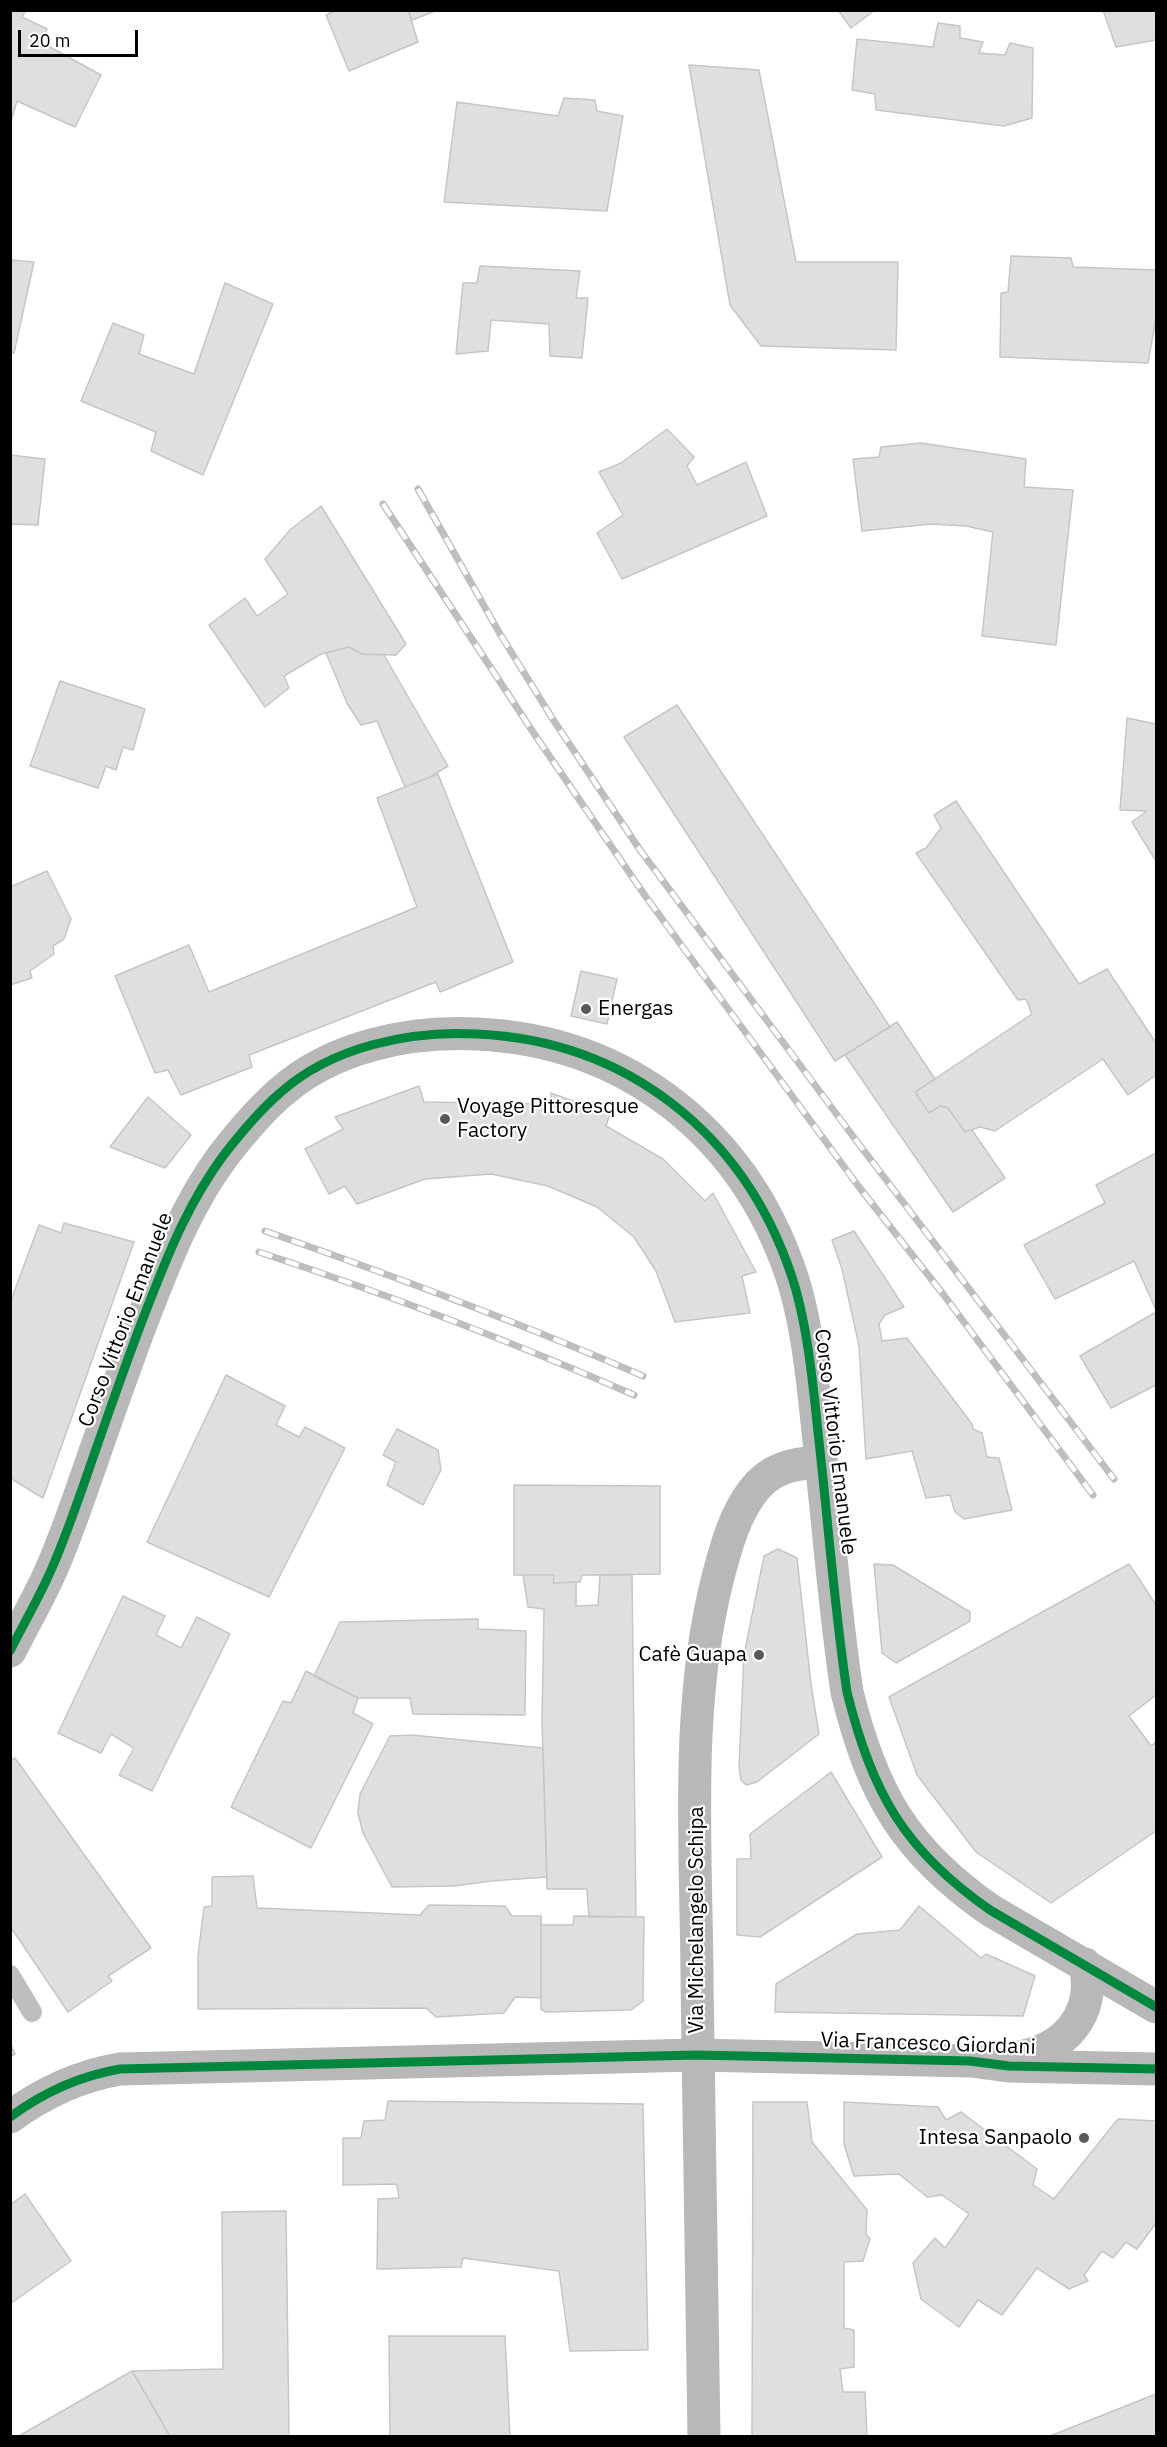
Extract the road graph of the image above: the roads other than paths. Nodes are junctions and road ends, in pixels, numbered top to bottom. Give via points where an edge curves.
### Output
1 (822, 1462) junction
2 (10, 1651) edge
3 (1085, 1964) junction
4 (10, 1975) edge
5 (1156, 2007) edge
6 (32, 2012) dead end
7 (698, 2055) junction
8 (970, 2061) junction
9 (1156, 2069) edge
10 (10, 2117) edge
11 (704, 2436) edge

1 - 2 street, Corso Vittorio Emanuele via 805,1335 792,1276 759,1201 697,1123 639,1079 557,1046 513,1036 473,1033 437,1033 392,1040 343,1055 281,1091 225,1154 195,1197 171,1245 51,1569
1 - 3 street, Corso Vittorio Emanuele via 847,1692 875,1782 908,1835 953,1882 990,1910
1 - 7 street, Via Michelangelo Schipa via 784,1467 765,1476 752,1492 727,1543 708,1621 695,1749
3 - 5 street, Corso Vittorio Emanuele
3 - 8 street via 1088,1999 1064,2037 1029,2055
4 - 6 lane
7 - 8 street, Via Francesco Giordani
7 - 10 street, Via Francesco Giordani via 120,2069 67,2084
7 - 11 street, Via Michelangelo Schipa
8 - 9 street, Via Francesco Giordani via 1009,2066

